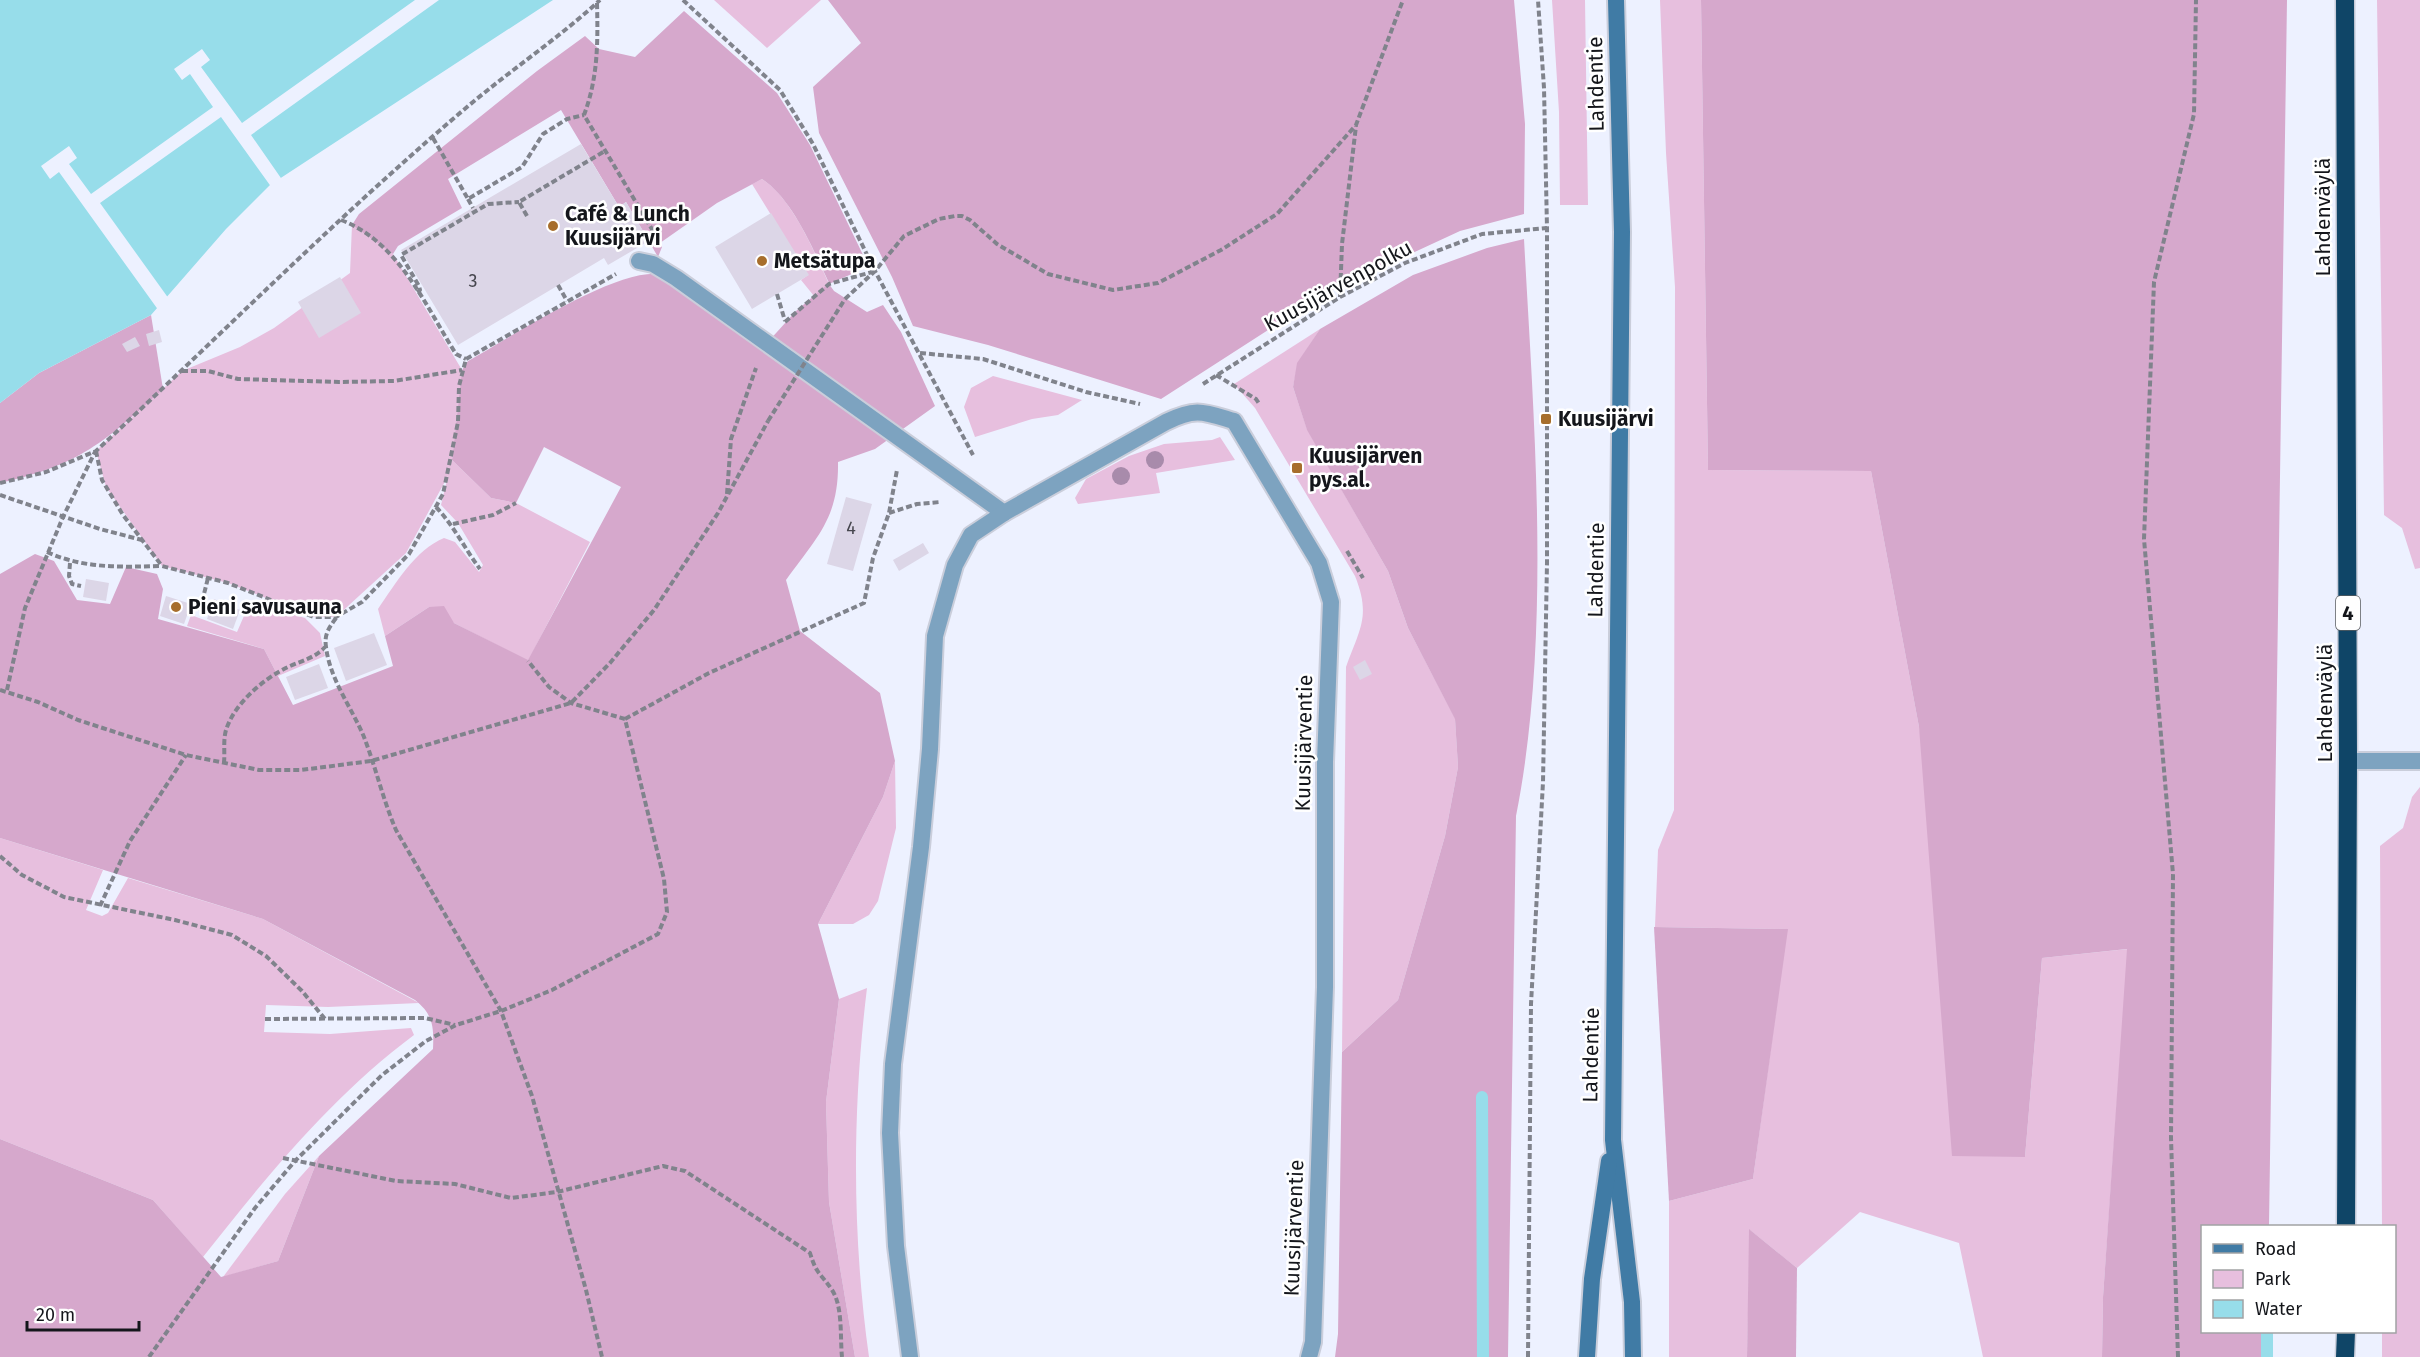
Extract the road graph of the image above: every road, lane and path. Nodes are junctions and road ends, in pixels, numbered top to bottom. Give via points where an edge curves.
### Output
1 (683, 0) edge
2 (1403, 0) edge
3 (1538, 0) edge
4 (1616, 0) edge
5 (2196, 0) edge
6 (2345, 0) edge
7 (599, 1) edge
8 (584, 115) junction
9 (1356, 125) junction
10 (433, 138) junction
11 (606, 151) junction
12 (468, 199) junction
13 (519, 202) junction
14 (473, 208) dead end
15 (527, 216) dead end
16 (341, 220) junction
17 (1547, 228) junction
18 (646, 263) joint
19 (874, 271) junction
20 (558, 285) dead end
21 (595, 286) dead end
22 (417, 292) junction
23 (777, 294) dead end
24 (1340, 297) junction
25 (567, 301) junction
26 (785, 322) junction
27 (767, 343) junction
28 (920, 353) junction
29 (465, 359) junction
30 (462, 370) junction
31 (182, 371) junction
32 (1199, 386) dead end
33 (1148, 406) dead end
34 (906, 440) junction
35 (96, 451) junction
36 (0, 483) edge
37 (0, 495) edge
38 (726, 498) junction
39 (516, 503) dead end
40 (436, 506) junction
41 (997, 511) junction
42 (63, 517) junction
43 (453, 524) junction
44 (142, 540) junction
45 (47, 552) junction
46 (70, 563) junction
47 (162, 566) junction
48 (480, 569) dead end
49 (208, 578) junction
50 (81, 586) dead end
51 (202, 602) junction
52 (211, 609) dead end
53 (188, 611) dead end
54 (336, 617) junction
55 (326, 647) junction
56 (528, 661) dead end
57 (0, 690) edge
58 (7, 690) junction
59 (571, 703) junction
60 (625, 719) junction
61 (186, 755) junction
62 (371, 761) junction
63 (2348, 761) junction
64 (2420, 761) edge
65 (225, 764) junction
66 (0, 856) edge
67 (100, 906) junction
68 (501, 1011) junction
69 (265, 1019) dead end
70 (325, 1019) junction
71 (456, 1025) junction
72 (1613, 1140) junction
73 (283, 1158) dead end
74 (295, 1161) junction
75 (557, 1192) junction
76 (2346, 1225) edge
77 (2346, 1333) edge
78 (148, 1357) edge
79 (602, 1357) edge
80 (842, 1357) edge
81 (910, 1357) edge
82 (1309, 1357) edge
83 (1528, 1357) edge
84 (1587, 1357) edge
85 (1633, 1357) edge
86 (2178, 1357) edge
87 (2345, 1357) edge

1 - 19 path via 780,90 813,144
2 - 9 path
3 - 17 path
4 - 72 main road, Lahdentie via 1622,232
5 - 86 path via 2194,114 2154,282 2144,539 2173,874 2171,1138
6 - 63 highway, Lahdenväylä / 4
7 - 8 path via 599,49 593,92
7 - 10 path
8 - 11 path
8 - 12 path via 567,119 543,134 522,167
9 - 19 path via 1277,214 1221,250 1158,283 1113,290 1048,274 997,244 962,216 939,219 904,236
9 - 24 path
10 - 12 path
10 - 16 path
11 - 13 path
11 - 18 path via 660,243 658,257
12 - 14 path
13 - 15 path
13 - 22 path via 488,204 401,255 419,286
16 - 22 path via 393,254
16 - 31 path
17 - 24 path, Kuusijärvenpolku via 1482,234 1453,243 1406,262
17 - 83 path via 1547,574 1543,782 1531,1004
18 - 27 lane
19 - 26 path via 829,284
19 - 28 path
19 - 38 path, bridge via 845,299 768,421
20 - 25 path
21 - 25 path
22 - 29 path via 456,354
23 - 26 path
24 - 32 path, Kuusijärvenpolku
25 - 29 path
26 - 27 path
27 - 34 lane
27 - 38 path via 731,439
28 - 33 path via 983,359 1086,392
28 - 41 path via 987,482
29 - 30 path
30 - 31 path via 394,381 339,382 238,379 208,371
30 - 40 path via 459,422 450,473
31 - 35 path
34 - 41 lane
34 - 60 path via 864,603 709,673
35 - 36 path via 46,472
35 - 42 path
35 - 44 path via 102,480
37 - 42 path
38 - 59 path via 654,610
39 - 43 path via 493,515
40 - 43 path
40 - 54 path via 409,555 362,602
41 - 81 lane, Kuusijärventie via 971,535 962,550 935,636 929,760 893,1064 890,1133 896,1246
41 - 82 lane, Kuusijärventie via 1166,422 1200,411 1234,421 1319,563 1330,602 1325,762 1327,897 1313,1342
42 - 44 path
42 - 45 path
43 - 48 path
44 - 47 path
45 - 46 path
45 - 58 path via 25,608
46 - 47 path
46 - 50 path via 72,584
47 - 49 path
49 - 51 path
49 - 54 path via 314,617
51 - 52 path
51 - 53 path via 197,609
54 - 55 path via 325,634
55 - 62 path
55 - 65 path via 318,655 277,674 242,704 226,730
56 - 59 path via 549,687
57 - 58 path
58 - 61 path via 78,720
59 - 60 path
59 - 62 path
60 - 68 path via 663,879 667,912 658,934 605,965
61 - 65 path
61 - 67 path via 130,841
62 - 65 path via 301,770 259,770
62 - 68 path via 396,830
63 - 64 lane
63 - 76 highway, Lahdenväylä / 4
66 - 67 path via 22,874 63,897
67 - 70 path via 232,935 266,956
68 - 71 path
68 - 75 path via 532,1096
69 - 70 path
70 - 71 path via 425,1018
71 - 74 path via 426,1041 382,1075
72 - 84 main road, Lahdentie via 1592,1280
72 - 85 main road, Lahdentie via 1632,1302
73 - 74 path
74 - 75 path via 396,1181 455,1184 511,1198
74 - 78 path via 255,1208
75 - 79 path
75 - 80 path via 663,1166 685,1172 810,1253 817,1274 833,1291
77 - 87 highway

